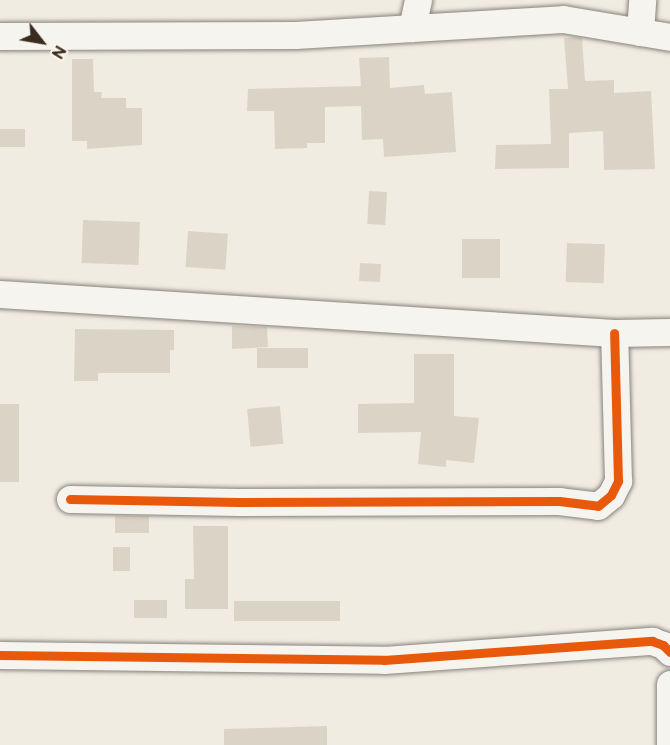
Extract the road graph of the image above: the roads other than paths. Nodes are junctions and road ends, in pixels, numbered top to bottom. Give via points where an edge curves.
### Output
1 (418, 0) edge
2 (642, 0) edge
3 (412, 28) junction
4 (640, 32) junction
5 (0, 36) edge
6 (670, 37) edge
7 (0, 294) edge
8 (670, 332) edge
9 (614, 333) junction
10 (70, 499) dead end
11 (664, 645) edge
12 (0, 655) edge
13 (670, 684) edge
14 (670, 745) edge

1 - 3 street
2 - 4 street
3 - 4 street via 563,19
3 - 5 street via 295,35
4 - 6 street
7 - 9 street
8 - 9 street
9 - 10 street via 618,481 611,495 598,506 559,501
11 - 12 street via 384,660
13 - 14 street

